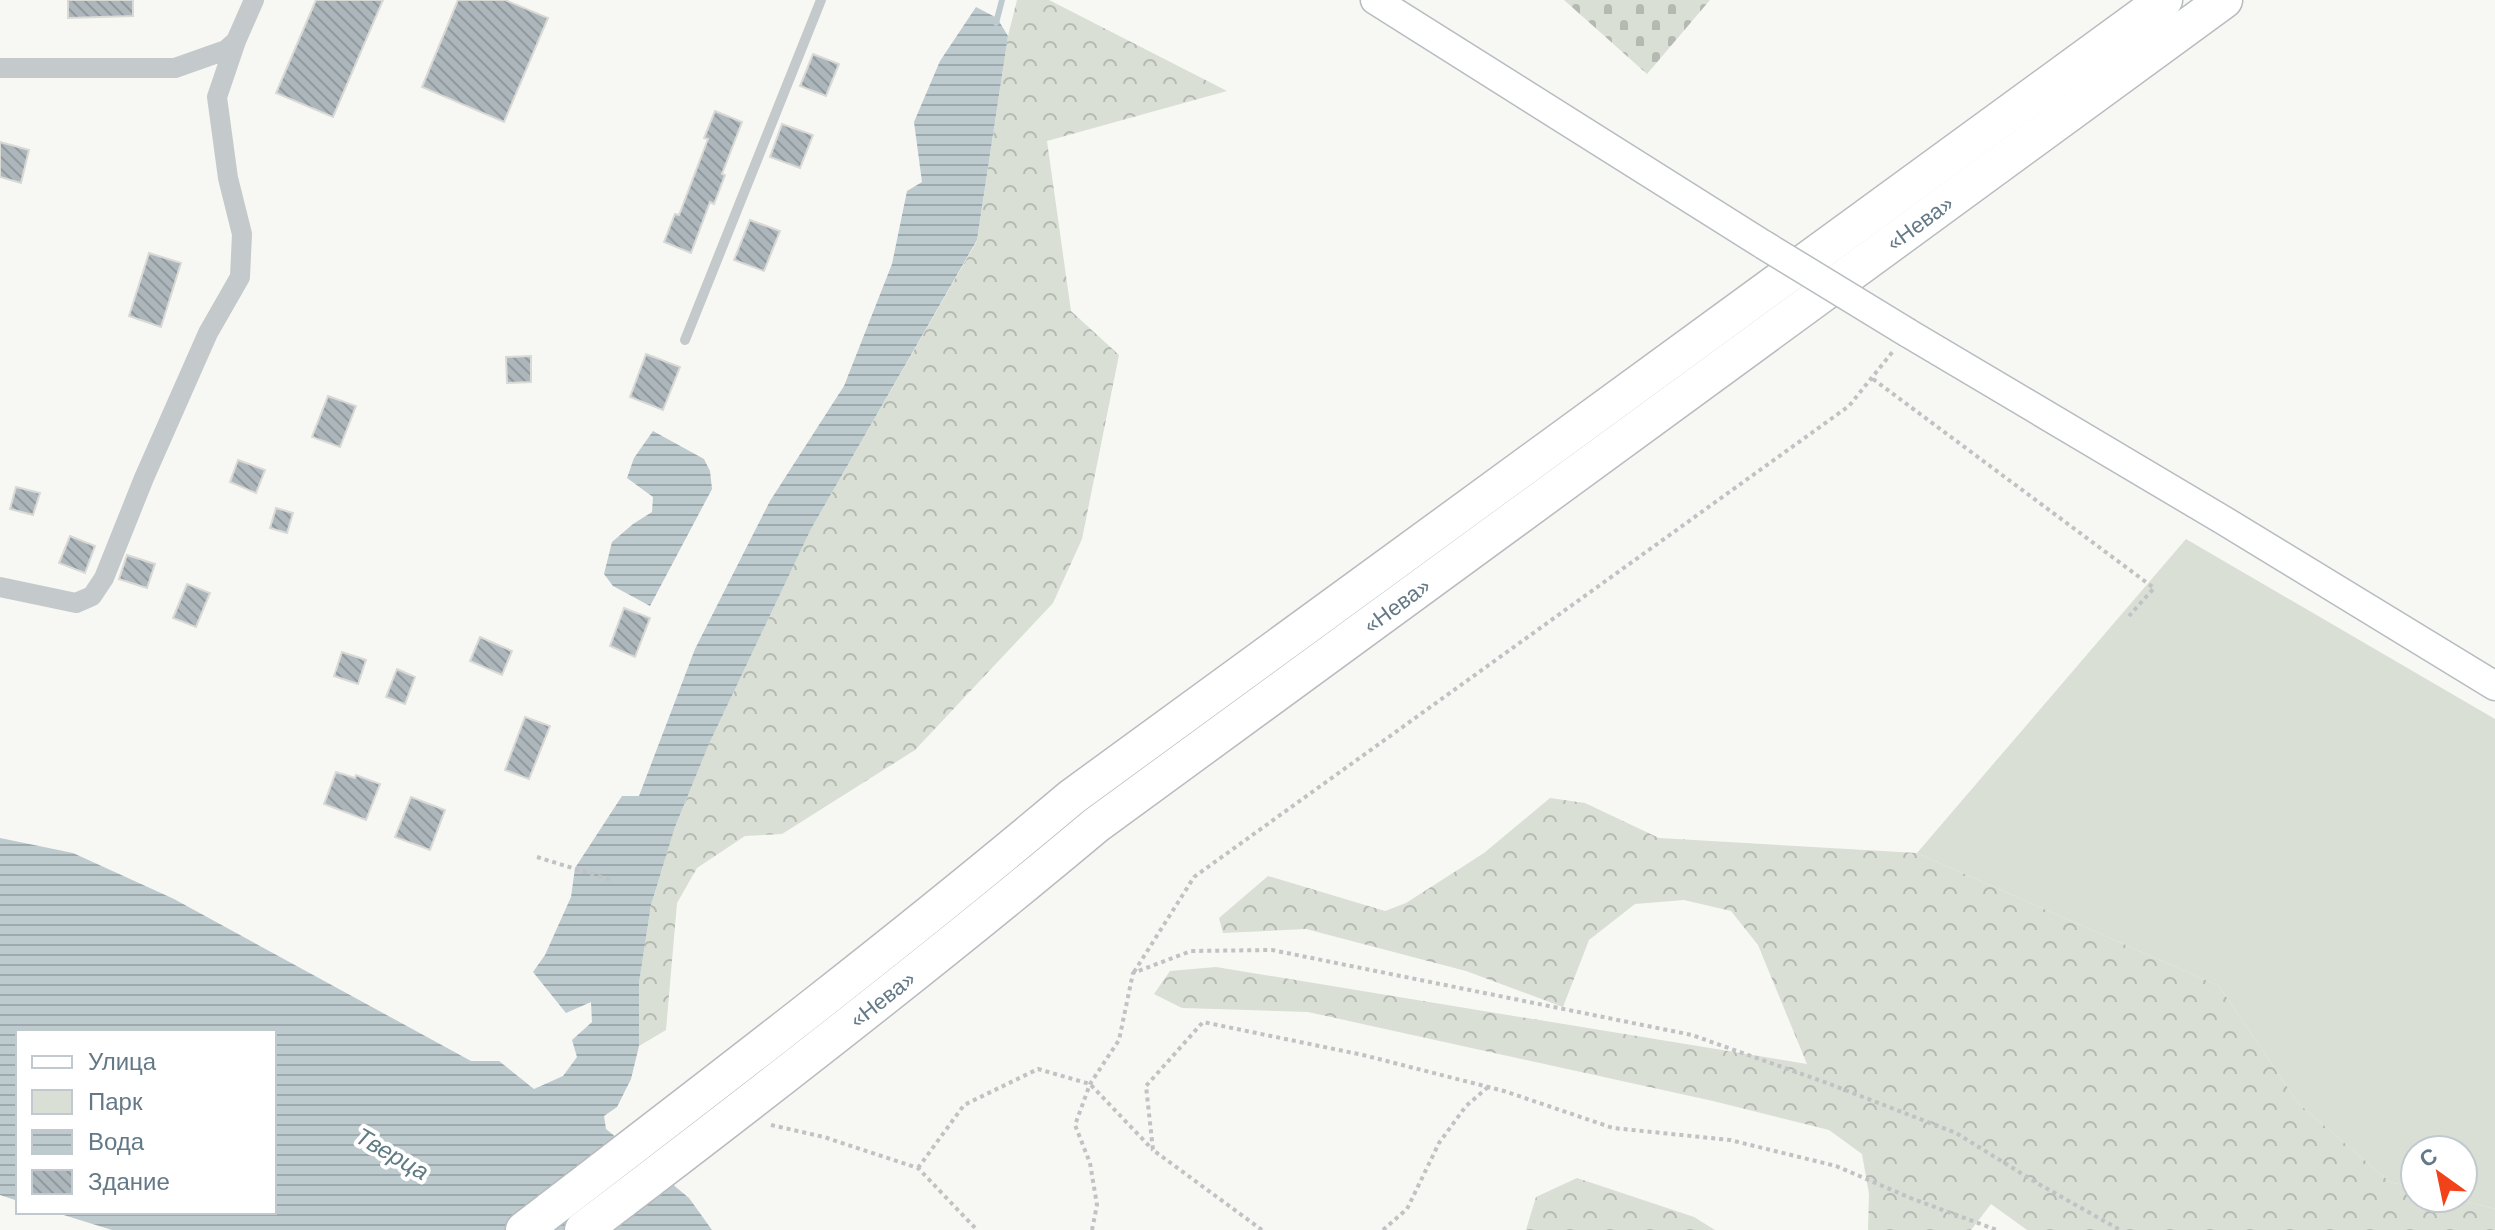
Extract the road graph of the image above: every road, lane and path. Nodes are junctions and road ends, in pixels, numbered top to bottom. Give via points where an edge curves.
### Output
1 (254, 0) edge
2 (821, 0) edge
3 (1375, 0) edge
4 (2164, 0) edge
5 (2224, 0) edge
6 (236, 41) junction
7 (0, 68) edge
8 (1908, 333) junction
9 (685, 340) dead end
10 (1873, 379) junction
11 (0, 587) edge
12 (2129, 616) dead end
13 (2495, 686) edge
14 (537, 857) dead end
15 (611, 880) dead end
16 (1133, 973) junction
17 (1090, 1084) junction
18 (1488, 1087) junction
19 (771, 1125) dead end
20 (1153, 1150) junction
21 (918, 1168) junction
22 (524, 1230) edge
23 (583, 1230) edge
24 (977, 1230) edge
25 (1092, 1230) edge
26 (1262, 1230) edge
27 (1383, 1230) edge
28 (1997, 1230) edge
29 (2120, 1230) edge

1 - 6 street
2 - 9 lane
3 - 8 main road, bridge
4 - 22 highway, «Нева» via 1072,797 948,902
5 - 23 highway, «Нева» via 1096,825 822,1048
6 - 7 street via 226,50 175,68
6 - 11 street via 217,97 242,234 240,277 208,333 92,596 76,603
8 - 10 path
8 - 13 main road
10 - 12 path via 2154,588
10 - 16 path via 1849,406 1194,877
14 - 15 path
16 - 17 path via 1119,1040
16 - 29 path via 1191,951 1272,950 1692,1035 1956,1133
17 - 20 path
17 - 21 path via 1038,1069 964,1105
17 - 25 path via 1075,1125 1090,1163 1097,1205
18 - 20 path via 1203,1022 1146,1086
18 - 27 path via 1466,1106 1439,1143 1407,1209
18 - 28 path via 1613,1128 1730,1140 1836,1166
19 - 21 path
20 - 26 path
21 - 24 path

